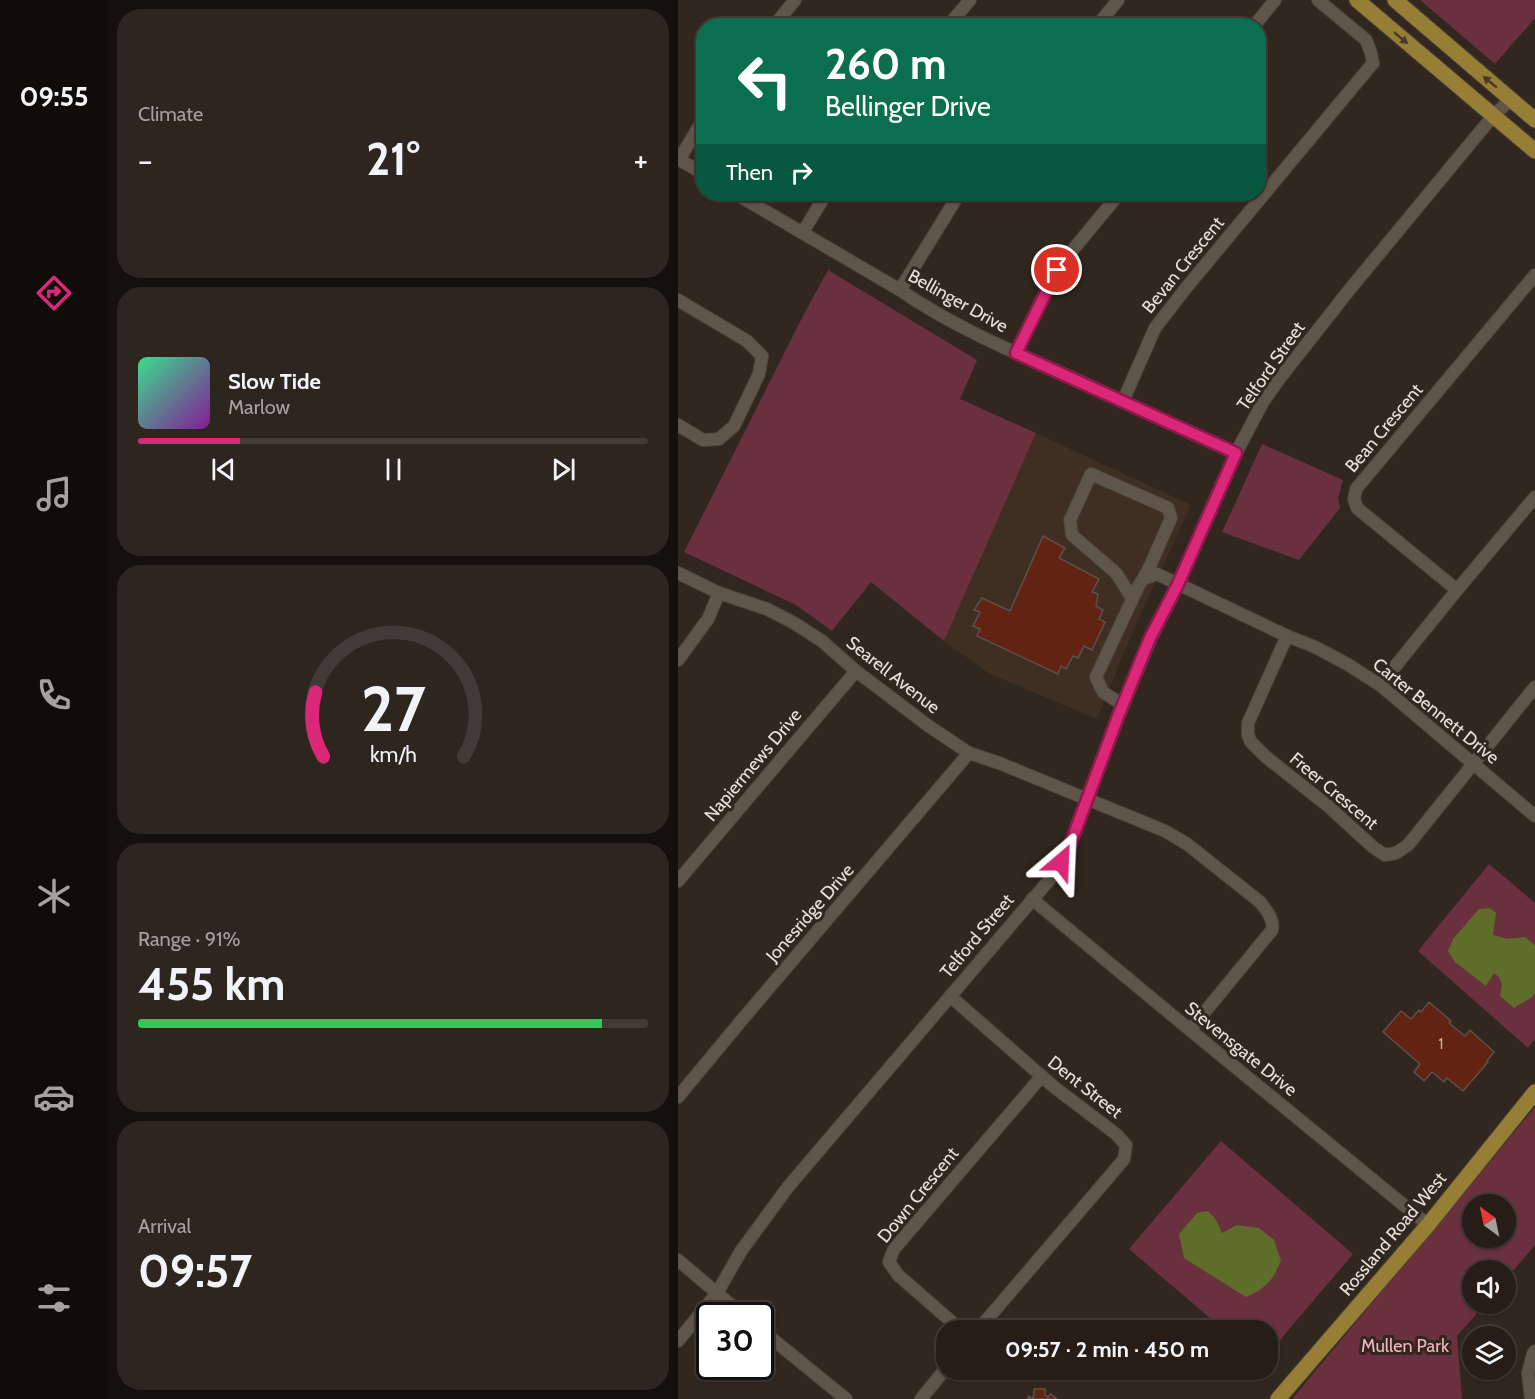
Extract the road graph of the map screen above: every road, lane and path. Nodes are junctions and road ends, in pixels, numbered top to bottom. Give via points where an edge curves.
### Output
1 (795, 0) edge
2 (970, 0) edge
3 (1118, 0) edge
4 (1275, 0) edge
5 (1318, 0) edge
6 (1357, 0) edge
7 (1395, 0) edge
8 (780, 18) edge
9 (955, 18) edge
10 (1103, 18) edge
11 (1260, 18) edge
12 (1510, 99) junction
13 (1493, 116) junction
14 (1535, 120) edge
15 (696, 131) edge
16 (1535, 151) edge
17 (678, 159) edge
18 (696, 169) edge
19 (1266, 191) edge
20 (748, 201) edge
21 (822, 201) edge
22 (955, 201) edge
23 (1113, 201) edge
24 (1258, 201) edge
25 (802, 232) junction
26 (1535, 275) edge
27 (900, 290) junction
28 (678, 300) edge
29 (1016, 353) junction
30 (1123, 401) junction
31 (678, 425) edge
32 (1236, 453) junction
33 (1535, 497) edge
34 (678, 573) edge
35 (1143, 579) junction
36 (1178, 584) junction
37 (1456, 590) junction
38 (719, 593) junction
39 (1132, 598) junction
40 (1287, 636) junction
41 (678, 660) edge
42 (856, 671) junction
43 (1380, 685) junction
44 (1535, 687) edge
45 (1123, 705) junction
46 (969, 753) junction
47 (1474, 764) junction
48 (1088, 800) junction
49 (1535, 816) edge
50 (678, 881) edge
51 (1032, 899) junction
52 (950, 996) junction
53 (1190, 1030) junction
54 (1042, 1076) junction
55 (1535, 1092) edge
56 (678, 1097) edge
57 (1428, 1225) junction
58 (678, 1260) edge
59 (717, 1293) junction
60 (728, 1302) edge
61 (950, 1320) edge
62 (986, 1320) edge
63 (774, 1340) edge
64 (678, 1341) edge
65 (1535, 1352) edge
66 (936, 1380) edge
67 (846, 1399) edge
68 (921, 1399) edge
69 (1278, 1399) edge
70 (1531, 1399) edge

1 - 8 street
2 - 9 street
3 - 10 street
4 - 11 street
5 - 19 street, Bevan Crescent via 1366,40 1372,63
6 -> 13 main road
12 -> 7 main road
12 - 13 street, Telford Street
12 - 14 main road
13 - 16 main road
13 - 32 street, Telford Street via 1280,378
15 - 17 street
17 - 18 street
20 - 25 street, Bellinger Drive
21 - 25 street
22 - 27 street
23 - 29 street via 1057,270
24 - 30 street, Bevan Crescent via 1155,328
25 - 27 street, Bellinger Drive
26 - 37 street, Bean Crescent via 1356,489 1357,508
27 - 29 street, Bellinger Drive
28 - 31 street via 747,341 762,356 759,374 734,426 719,439 703,440
29 - 30 street, Bellinger Drive
30 - 32 street, Bellinger Drive
32 - 36 street, Telford Street
33 - 37 street
34 - 38 street, Searell Avenue
35 - 36 street, Carter Bennett Drive via 1157,574
35 - 39 street
35 - 39 street via 1171,518 1168,508 1091,474 1070,520 1072,535 1116,573
36 - 40 street, Carter Bennett Drive
36 - 45 street, Telford Street via 1150,638
37 - 43 street
38 - 41 street via 708,619
38 - 42 street, Searell Avenue via 794,623
39 - 45 street via 1096,677 1103,692
40 - 43 street, Carter Bennett Drive via 1347,663
40 - 47 street, Freer Crescent via 1248,723 1248,735 1266,757 1329,806 1373,847 1385,855 1408,844
42 - 46 street, Searell Avenue
42 - 50 street, Napiermews Drive
43 - 47 street, Carter Bennett Drive
44 - 47 street
45 - 48 street, Telford Street
46 - 48 street, Searell Avenue
46 - 56 street, Jonesridge Drive
47 - 49 street, Carter Bennett Drive
48 - 51 street, Telford Street via 1061,862
48 - 53 street, Searell Avenue via 1187,844 1269,913 1272,930
51 - 52 street, Telford Street
51 - 53 street, Stevensgate Drive
52 - 54 street, Dent Street
52 - 59 street, Telford Street via 788,1186 741,1251
53 - 57 street, Stevensgate Drive
54 - 61 street, Down Crescent via 894,1249 889,1262 898,1275
54 - 62 street, Dent Street via 1126,1144 1124,1158
55 - 57 main road, Rossland Road West
57 - 69 main road, Rossland Road West
58 - 59 street
59 - 60 street
59 - 64 street, Telford Street
63 - 67 street
65 - 70 street via 1528,1372
66 - 68 street

